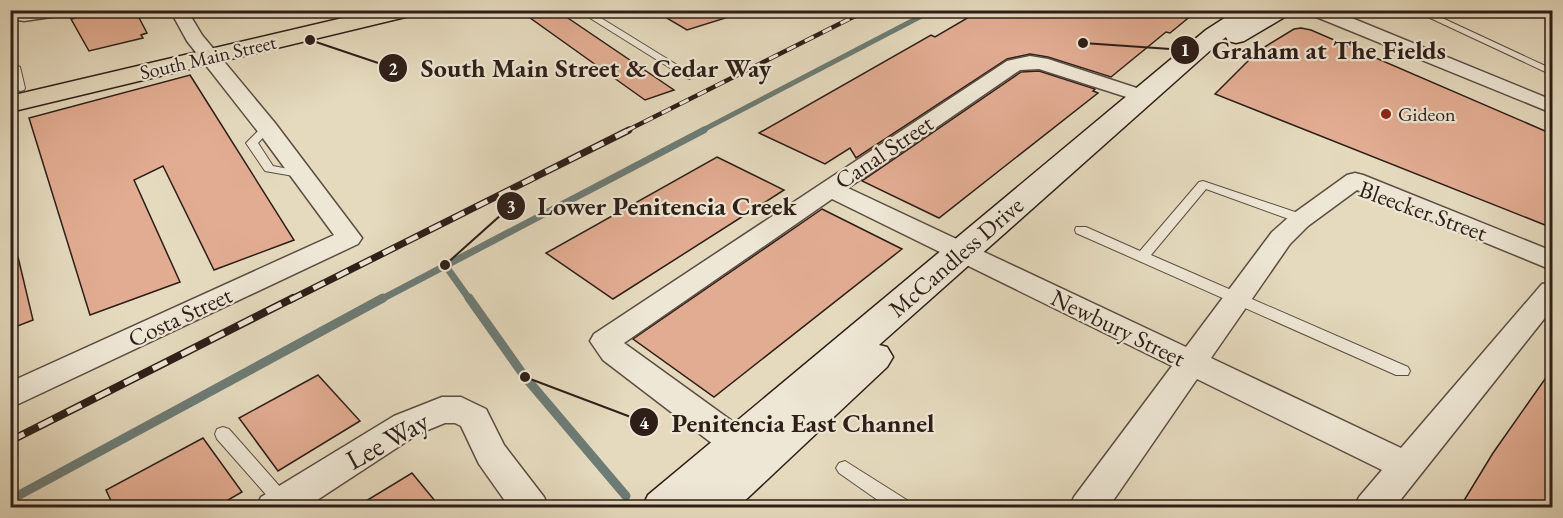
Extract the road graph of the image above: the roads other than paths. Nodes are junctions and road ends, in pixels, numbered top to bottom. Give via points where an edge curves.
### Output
1 (65, 10) edge
2 (178, 10) edge
3 (353, 10) edge
4 (406, 10) edge
5 (581, 10) edge
6 (1251, 10) edge
7 (1280, 10) edge
8 (1315, 10) edge
9 (1393, 10) edge
10 (1397, 10) edge
11 (1417, 10) edge
12 (24, 16) dead end
13 (207, 52) junction
14 (1552, 72) edge
15 (690, 76) dead end
16 (13, 87) edge
17 (1142, 96) junction
18 (1552, 108) edge
19 (829, 188) junction
20 (1302, 219) junction
21 (1081, 230) dead end
22 (1143, 256) junction
23 (971, 257) junction
24 (1552, 261) edge
25 (1552, 291) edge
26 (1237, 297) junction
27 (1191, 363) junction
28 (1402, 371) dead end
29 (10, 396) edge
30 (223, 434) dead end
31 (738, 444) junction
32 (1406, 466) junction
33 (845, 468) dead end
34 (282, 506) edge
35 (531, 507) edge
36 (664, 507) edge
37 (706, 507) edge
38 (904, 507) edge
39 (1087, 507) edge
40 (1372, 507) edge

1 - 12 street
2 - 13 street
3 - 13 main road, South Main Street
4 - 13 main road, South Main Street
5 - 15 lane
6 - 17 main road, McCandless Drive via 1214,35
7 - 23 main road, McCandless Drive via 1249,27 1210,57 1182,86
8 - 18 street
9 - 10 lane
11 - 14 lane
13 - 16 main road, South Main Street
13 - 29 street, Costa Street via 349,238
17 - 19 street, Canal Street via 1051,66 1020,63
17 - 23 main road, McCandless Drive
19 - 23 street, Newbury Street
19 - 31 street, Canal Street via 605,341 614,352
20 - 22 lane via 1203,185
20 - 24 street, Bleecker Street via 1356,180
20 - 26 street, Bleecker Street via 1281,238
21 - 22 lane
22 - 26 lane
23 - 27 street, Newbury Street
23 - 31 main road, McCandless Drive
23 - 37 main road, McCandless Drive
25 - 32 street
26 - 27 street, Bleecker Street
26 - 28 lane
27 - 32 street, Newbury Street
27 - 39 street, Bleecker Street
30 - 34 lane
31 - 36 main road, McCandless Drive
32 - 40 street
33 - 38 lane
34 - 35 street, Lee Way via 406,425 442,410 461,410 474,418 491,454

